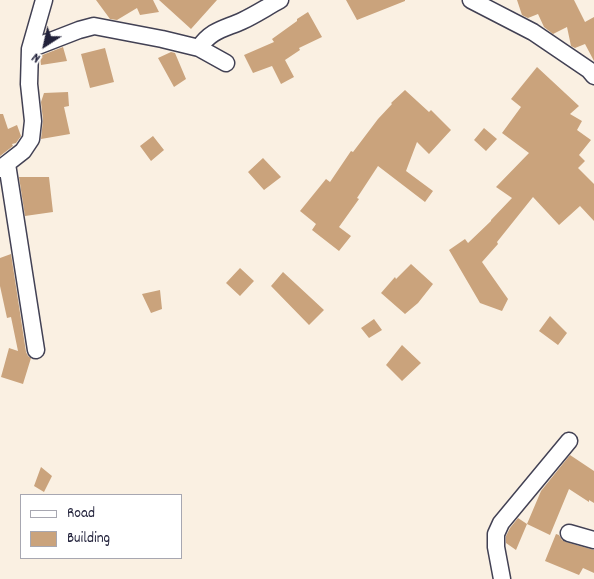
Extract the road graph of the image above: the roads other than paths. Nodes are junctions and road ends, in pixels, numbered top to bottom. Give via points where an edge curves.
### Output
1 (44, 0) edge
2 (280, 0) edge
3 (471, 0) edge
4 (199, 48) junction
5 (30, 49) junction
6 (226, 63) dead end
7 (594, 76) edge
8 (3, 166) edge
9 (36, 350) dead end
10 (569, 441) dead end
11 (569, 533) dead end
12 (594, 540) edge
13 (502, 579) edge

1 - 5 street
2 - 4 street via 212,33
3 - 7 street via 533,32
4 - 5 street via 94,26
4 - 6 street
5 - 8 street via 29,84 33,112 30,139 23,151
8 - 9 street
10 - 13 street via 496,534
11 - 12 street

